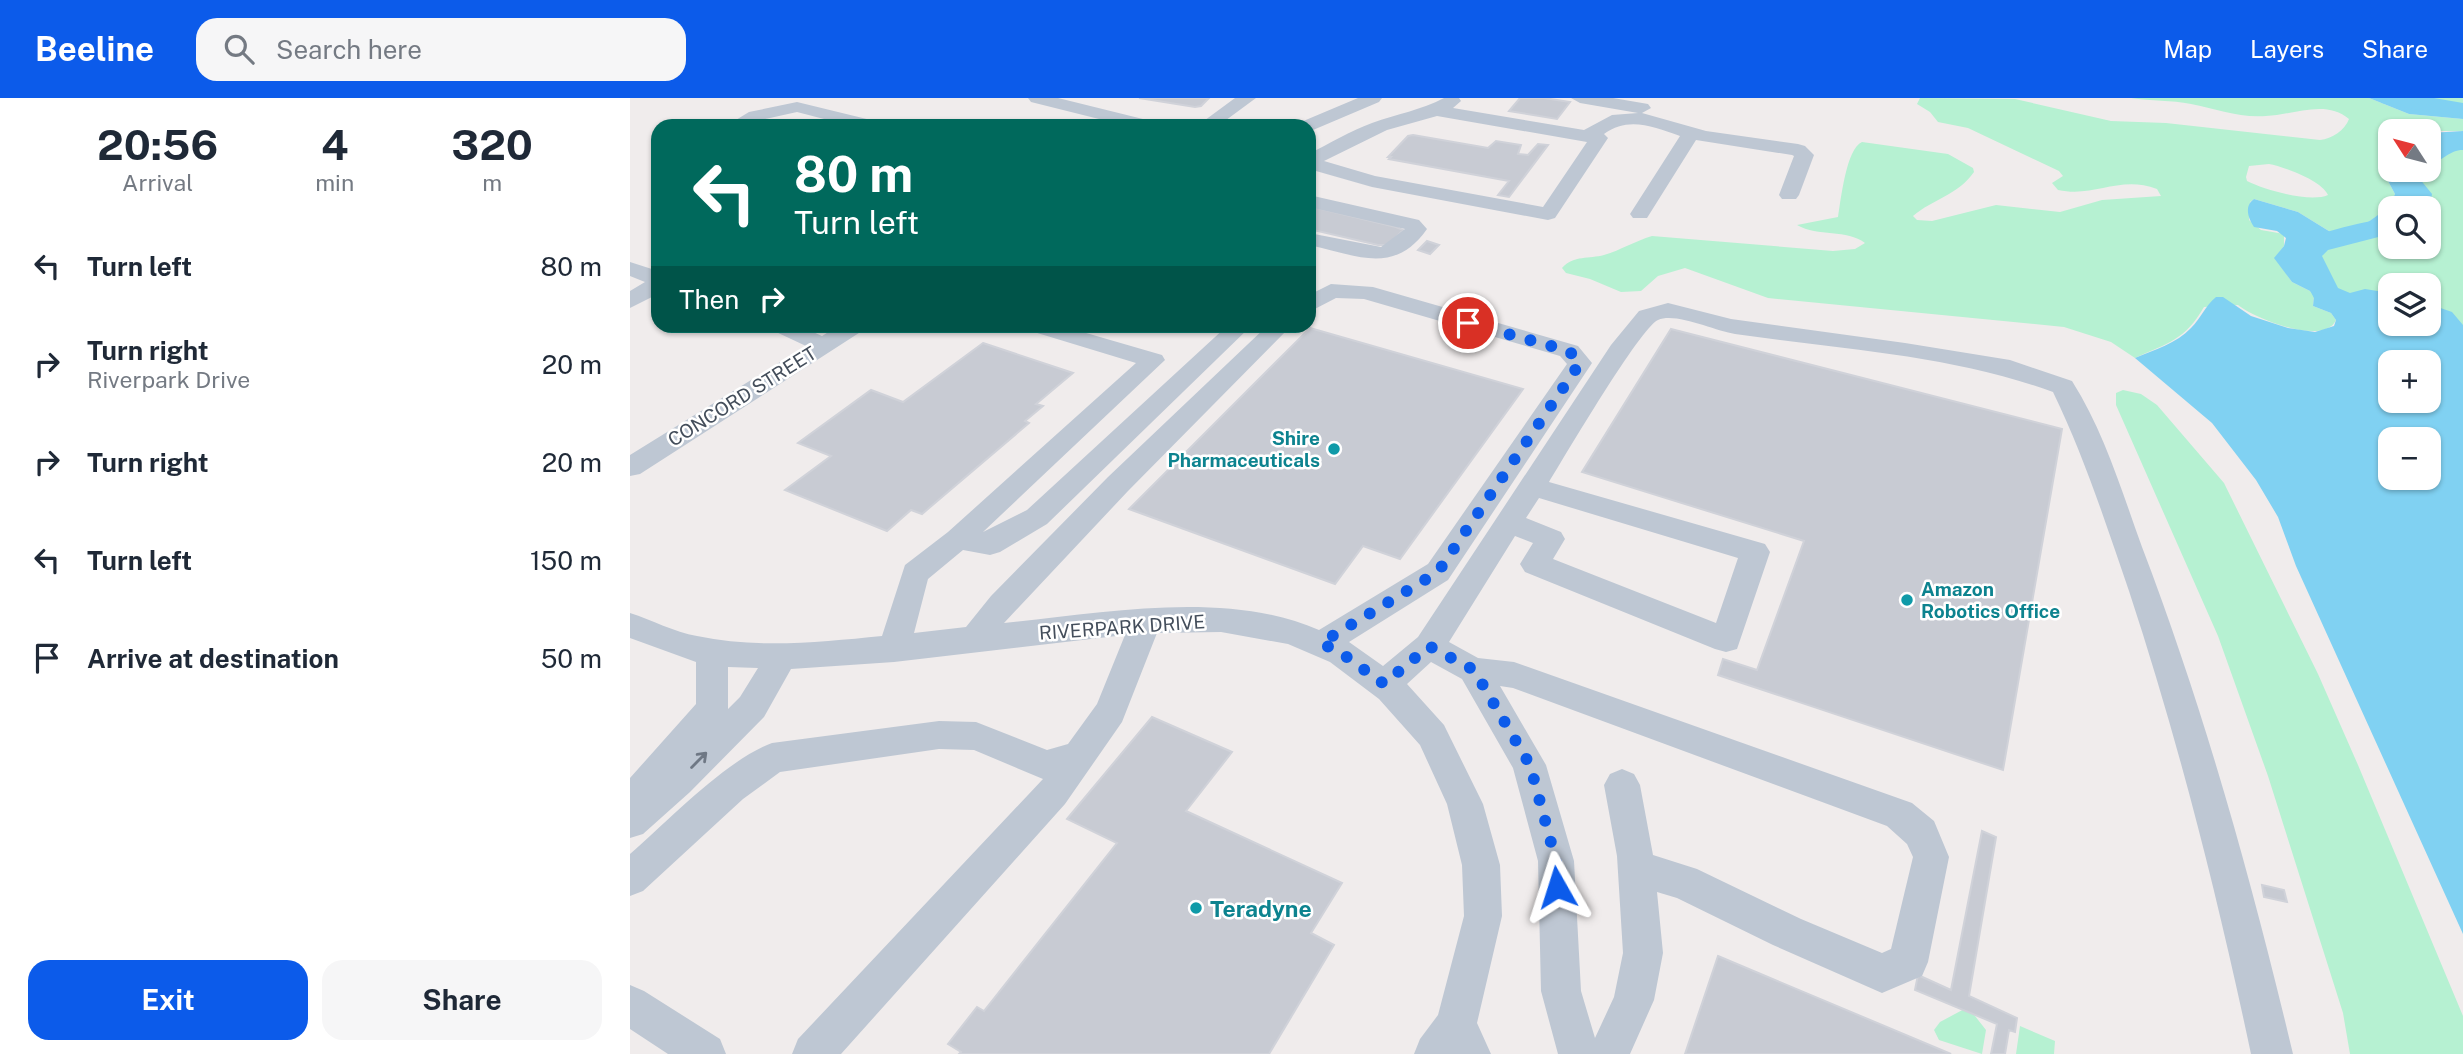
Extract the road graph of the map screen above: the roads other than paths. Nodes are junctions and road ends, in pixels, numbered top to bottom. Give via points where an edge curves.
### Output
1 (1037, 98) edge
2 (1247, 98) edge
3 (1372, 98) edge
4 (1457, 98) edge
5 (1580, 98) edge
6 (1436, 110) junction
7 (749, 119) edge
8 (845, 119) edge
9 (1121, 119) edge
10 (1216, 119) edge
11 (1316, 122) edge
12 (1742, 127) dead end
13 (1691, 134) junction
14 (1588, 136) junction
15 (1316, 159) edge
16 (1316, 165) edge
17 (1789, 195) dead end
18 (1316, 203) edge
19 (1640, 214) dead end
20 (1316, 240) edge
21 (630, 269) edge
22 (651, 278) edge
23 (651, 286) edge
24 (630, 301) edge
25 (1316, 301) edge
26 (797, 333) edge
27 (843, 333) edge
28 (1062, 333) edge
29 (1233, 333) edge
30 (1273, 333) edge
31 (823, 345) junction
32 (630, 467) edge
33 (1532, 487) junction
34 (1510, 523) junction
35 (958, 539) junction
36 (1145, 621) junction
37 (635, 625) edge
38 (974, 640) junction
39 (1321, 643) junction
40 (1429, 646) junction
41 (894, 649) junction
42 (712, 651) junction
43 (782, 657) junction
44 (1474, 670) junction
45 (1384, 684) junction
46 (1079, 756) junction
47 (1622, 785) dead end
48 (630, 803) edge
49 (630, 822) edge
50 (1636, 869) junction
51 (630, 878) edge
52 (630, 1005) edge
53 (1453, 1044) edge
54 (705, 1054) edge
55 (813, 1054) edge
56 (1579, 1054) edge
57 (1609, 1054) edge
58 (2272, 1054) edge

1 - 9 street
2 - 10 street
3 - 11 street
4 - 6 street
5 - 12 street
6 - 14 street
6 - 15 street via 1356,136
7 - 8 street via 797,107
13 - 14 street via 1651,119 1624,117
13 - 17 street via 1798,149 1804,155
13 - 19 street
14 - 16 street via 1599,138 1548,214 1372,181
18 - 20 street via 1417,229 1383,254
21 - 22 street
23 - 24 street
25 - 39 street via 1331,292 1365,292 1569,351 1580,363 1438,572
26 - 31 street
27 - 31 street, CONCORD STREET
28 - 35 street via 1153,360
29 - 35 street via 1037,517 990,544
30 - 38 street via 1091,512 1002,604
31 - 32 street, CONCORD STREET
33 - 34 street
33 - 34 street via 1755,552 1726,640 1535,564 1551,539
33 - 58 street via 1623,345 1647,316 1668,310 1731,326 2010,368 2063,387 2087,432 2198,756 2242,915
34 - 40 street
35 - 41 street via 915,573
36 - 38 street, RIVERPARK DRIVE
36 - 39 street, RIVERPARK DRIVE via 1248,623
36 - 46 street via 1110,712
37 - 42 street, RIVERPARK DRIVE via 676,643
38 - 41 street, RIVERPARK DRIVE
39 - 45 street, RIVERPARK DRIVE
40 - 44 street
40 - 45 street
41 - 43 street, RIVERPARK DRIVE
42 - 43 street, RIVERPARK DRIVE
42 - 48 street via 712,708
49 -> 43 street via 752,707
44 - 50 street via 1514,676 1899,814 1921,832 1931,857 1908,962 1882,973 1684,882
44 - 56 street via 1530,765 1553,849 1561,990
45 - 53 street, RIVERPARK DRIVE via 1432,735 1465,804 1481,865 1483,916
46 - 51 street via 1046,765 976,736 939,735 772,758 731,788
46 - 55 street via 1053,793
47 - 50 street
50 - 57 street via 1643,953 1634,1000
52 - 54 street

